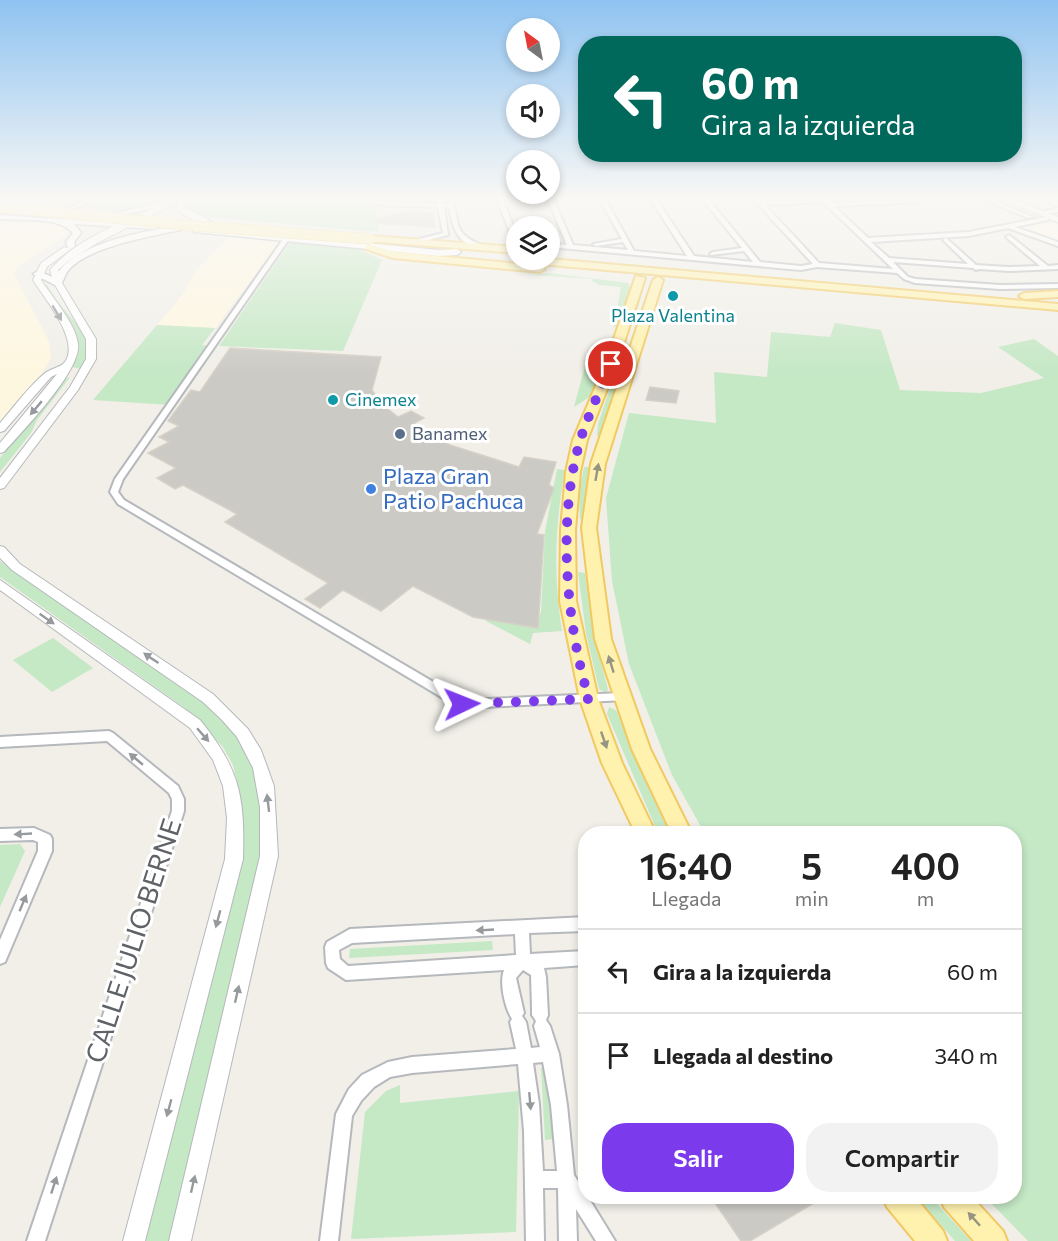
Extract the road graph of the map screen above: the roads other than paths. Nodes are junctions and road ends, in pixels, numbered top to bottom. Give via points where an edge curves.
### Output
1 (52, 258) edge
2 (66, 258) edge
3 (81, 258) edge
4 (273, 258) edge
5 (424, 258) edge
6 (560, 258) edge
7 (706, 258) edge
8 (753, 258) edge
9 (810, 258) edge
10 (887, 258) edge
11 (965, 258) edge
12 (1035, 258) edge
13 (560, 259) edge
14 (889, 260) junction
15 (758, 264) junction
16 (817, 265) junction
17 (560, 267) edge
18 (1058, 267) edge
19 (976, 268) junction
20 (1047, 268) junction
21 (899, 271) junction
22 (38, 274) junction
23 (640, 278) junction
24 (745, 279) junction
25 (658, 280) junction
26 (58, 283) junction
27 (1058, 286) edge
28 (1058, 294) edge
29 (1020, 296) junction
30 (1058, 298) edge
31 (1058, 307) edge
32 (70, 364) junction
33 (63, 374) junction
34 (46, 377) junction
35 (82, 377) junction
36 (0, 429) edge
37 (0, 450) edge
38 (0, 486) edge
39 (568, 547) junction
40 (591, 548) junction
41 (0, 550) edge
42 (0, 584) edge
43 (18, 599) junction
44 (0, 602) edge
45 (622, 697) junction
46 (589, 699) junction
47 (0, 742) edge
48 (642, 826) edge
49 (678, 826) edge
50 (0, 836) edge
51 (578, 924) edge
52 (522, 928) junction
53 (0, 957) edge
54 (578, 958) edge
55 (523, 962) junction
56 (551, 1054) junction
57 (526, 1057) junction
58 (567, 1179) junction
59 (535, 1180) junction
60 (578, 1196) edge
61 (583, 1204) edge
62 (903, 1204) edge
63 (960, 1204) edge
64 (36, 1241) edge
65 (134, 1241) edge
66 (180, 1241) edge
67 (329, 1241) edge
68 (535, 1241) edge
69 (568, 1241) edge
70 (606, 1241) edge
71 (933, 1241) edge
72 (993, 1241) edge

1 - 22 street
2 - 26 street via 54,270
3 - 26 main road via 66,268
4 - 46 street via 119,479 114,492 121,502 462,704
5 - 23 main road
6 - 29 main road
7 - 15 street
8 - 15 street
9 - 16 street
10 - 14 street
11 - 19 street
12 - 20 street
13 - 24 main road
14 - 19 street
14 - 21 street
15 - 16 street via 801,268
16 - 21 street
17 - 23 main road
18 - 20 street
19 - 20 street
21 - 27 street via 915,281
22 - 26 main road
22 -> 32 street via 37,280 71,337 74,346
23 - 25 main road
23 - 39 main road via 580,440 573,472
24 - 25 main road via 715,284
24 - 31 main road
40 -> 25 main road via 589,528 598,464
26 - 35 street via 91,339 91,359
28 - 29 main road
29 - 30 main road
32 - 33 street
32 - 34 street
33 - 34 street
33 - 35 street
33 -> 37 street
34 - 36 street
35 - 38 street
39 - 40 main road
39 - 46 main road via 568,601
45 -> 40 main road via 603,639
66 -> 41 street via 269,856 270,817 262,768 233,720 208,698 16,567
42 - 43 street
43 - 44 street
43 -> 65 street via 195,724 227,768 234,790 234,859
45 - 46 street
45 - 49 main road via 641,749
46 -> 48 main road via 612,763
64 -> 47 street, CALLE JULIO BERNE via 178,811 178,799 174,790 109,736
53 -> 50 street via 45,851 45,839 34,834
51 - 52 street
52 - 55 street
52 -> 55 street via 350,936 332,947 333,963 346,973
54 - 55 street
55 - 56 street via 538,971 537,1000
55 - 57 street via 508,974 508,986 515,1000
56 - 57 street
56 - 58 street
57 -> 59 street
57 - 67 street via 412,1065 388,1070 368,1081 344,1114
58 - 59 street
58 - 60 street
58 - 69 street
59 - 68 street
61 - 70 street
62 - 71 main road
72 -> 63 main road

